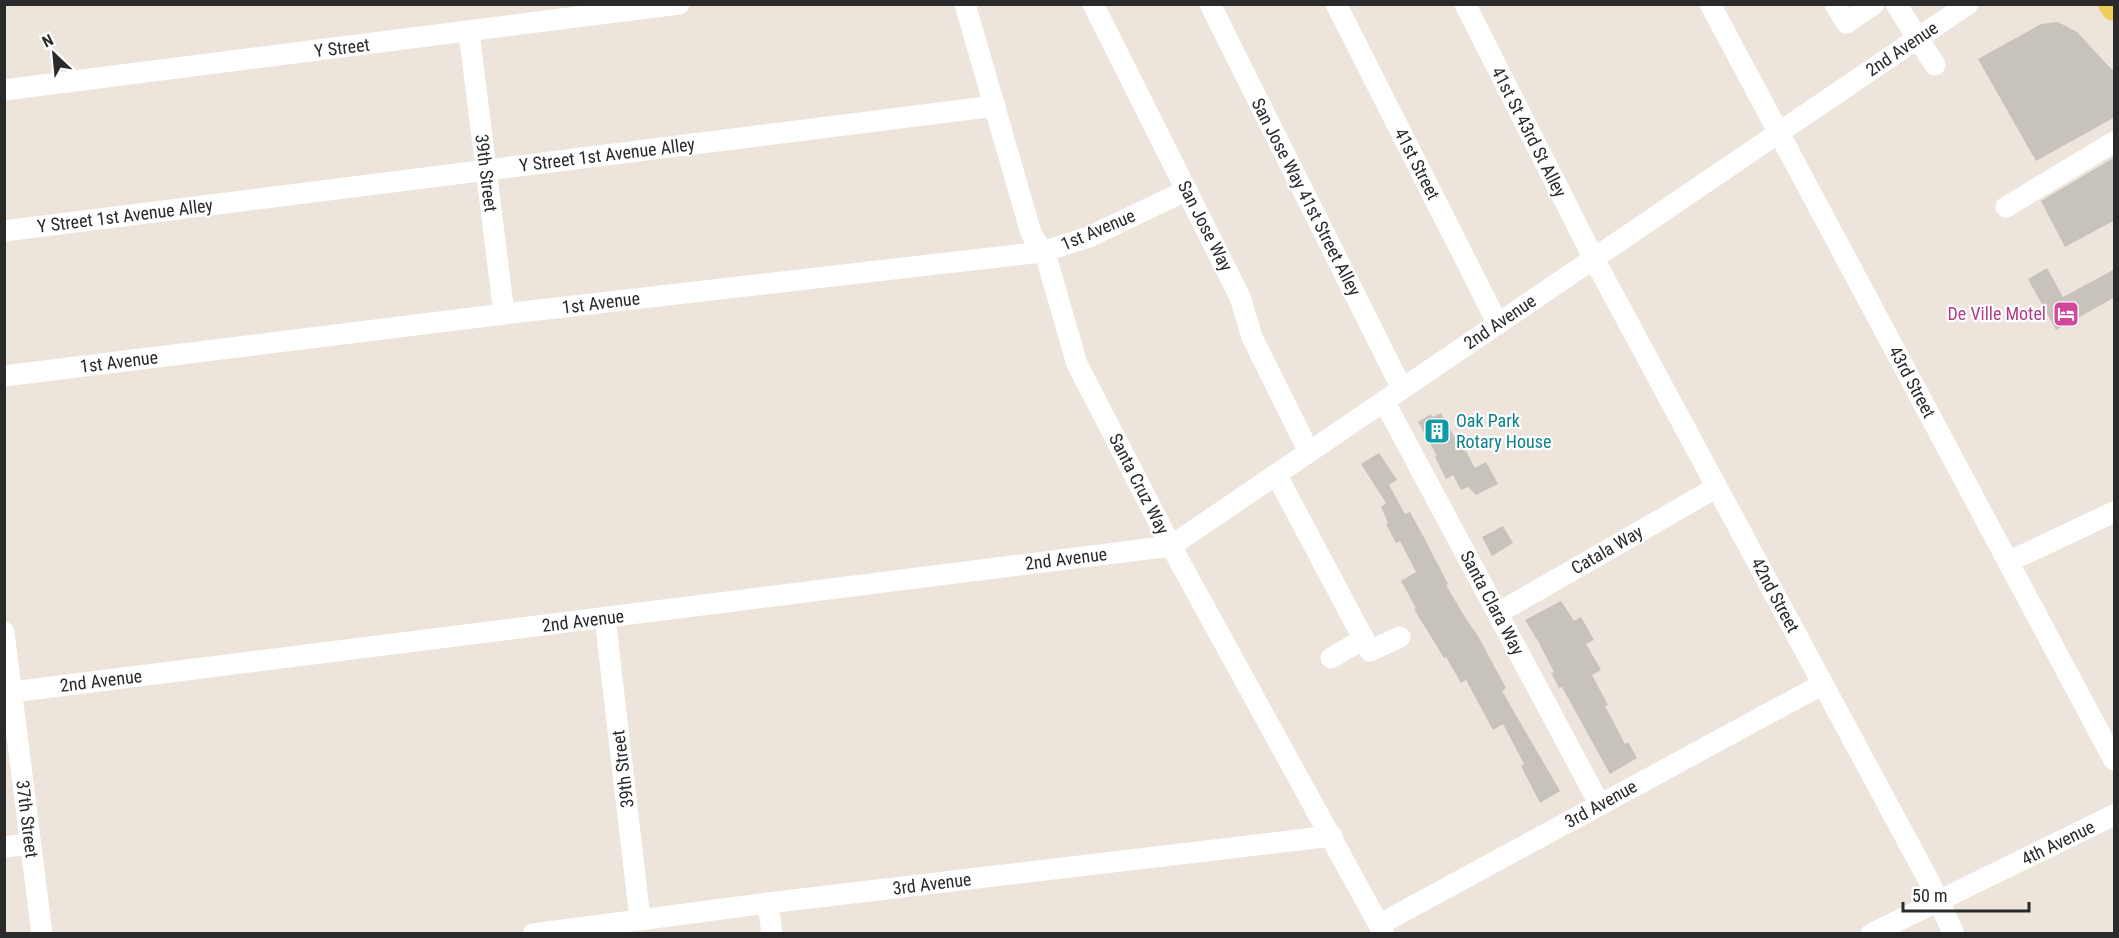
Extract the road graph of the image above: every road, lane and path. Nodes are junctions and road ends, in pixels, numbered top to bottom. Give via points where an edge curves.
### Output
1 (678, 4) edge
2 (965, 4) edge
3 (1093, 4) edge
4 (1210, 4) edge
5 (1336, 4) edge
6 (1465, 4) edge
7 (1710, 4) edge
8 (1835, 4) edge
9 (1874, 4) edge
10 (1896, 4) edge
11 (1968, 4) edge
12 (2111, 4) edge
13 (2115, 8) edge
14 (469, 32) junction
15 (1919, 38) junction
16 (1935, 65) dead end
17 (4, 90) edge
18 (995, 106) junction
19 (1779, 133) junction
20 (2115, 142) edge
21 (485, 170) junction
22 (1187, 190) junction
23 (2006, 207) dead end
24 (4, 231) edge
25 (1042, 252) junction
26 (1594, 259) junction
27 (504, 314) junction
28 (1498, 324) junction
29 (4, 376) edge
30 (1402, 389) junction
31 (1384, 401) junction
32 (1309, 452) junction
33 (1276, 474) junction
34 (1717, 487) junction
35 (2115, 512) edge
36 (1171, 546) junction
37 (2008, 562) junction
38 (1498, 613) junction
39 (605, 618) junction
40 (4, 633) edge
41 (1400, 637) dead end
42 (1364, 639) junction
43 (1331, 658) dead end
44 (1823, 684) junction
45 (8, 693) edge
46 (2115, 760) edge
47 (1600, 805) junction
48 (2115, 815) edge
49 (1332, 836) junction
50 (30, 844) junction
51 (4, 847) edge
52 (1938, 901) junction
53 (768, 903) junction
54 (640, 920) junction
55 (1382, 929) edge
56 (42, 933) edge
57 (539, 933) edge
58 (772, 933) edge
59 (1871, 933) edge
60 (1954, 933) edge

1 - 14 street, Y Street
2 - 18 street, Santa Cruz Way
3 - 22 street, San Jose Way
4 - 30 street, San Jose Way 41st Street Alley
5 - 28 street, 41st Street
6 - 26 street, 41st St 43rd St Alley
7 - 19 street, 43rd Street
8 - 9 street via 1846,23
10 - 15 street
11 - 15 street, 2nd Avenue
12 - 13 main road
14 - 17 street, Y Street
14 - 21 street, 39th Street
15 - 16 street
15 - 19 street, 2nd Avenue
18 - 21 street, Y Street 1st Avenue Alley
18 - 25 street, Santa Cruz Way via 1031,233
19 - 26 street, 2nd Avenue
19 - 37 street, 43rd Street
20 - 23 street
21 - 24 street, Y Street 1st Avenue Alley
21 - 27 street, 39th Street
22 - 25 street, 1st Avenue via 1089,237
22 - 32 street, San Jose Way via 1240,297 1252,337
25 - 27 street, 1st Avenue
25 - 36 street, Santa Cruz Way via 1077,364
26 - 28 street, 2nd Avenue
26 - 34 street, 42nd Street
27 - 29 street, 1st Avenue
28 - 30 street, 2nd Avenue
30 - 31 street, 2nd Avenue
31 - 32 street, 2nd Avenue
31 - 38 street, Santa Clara Way
32 - 33 street, 2nd Avenue
33 - 36 street, 2nd Avenue
33 - 42 street
34 - 38 street, Catala Way
34 - 44 street, 42nd Street
35 - 37 street
36 - 39 street, 2nd Avenue
36 - 49 street, Santa Cruz Way
37 - 46 street, 43rd Street
38 - 47 street, Santa Clara Way
39 - 45 street, 2nd Avenue
39 - 54 street, 39th Street
40 - 45 street, 37th Street
41 - 42 street via 1370,651
42 - 43 street
44 - 47 street, 3rd Avenue
44 - 52 street, 42nd Street
45 - 50 street, 37th Street
47 - 55 street, 3rd Avenue
48 - 52 street, 4th Avenue
49 - 53 street, 3rd Avenue
49 - 55 street, Santa Cruz Way
50 - 51 street
50 - 56 street, 37th Street
52 - 59 street, 4th Avenue
52 - 60 street, 42nd Street
53 - 54 street, 3rd Avenue
53 - 58 street
54 - 57 street, 3rd Avenue

